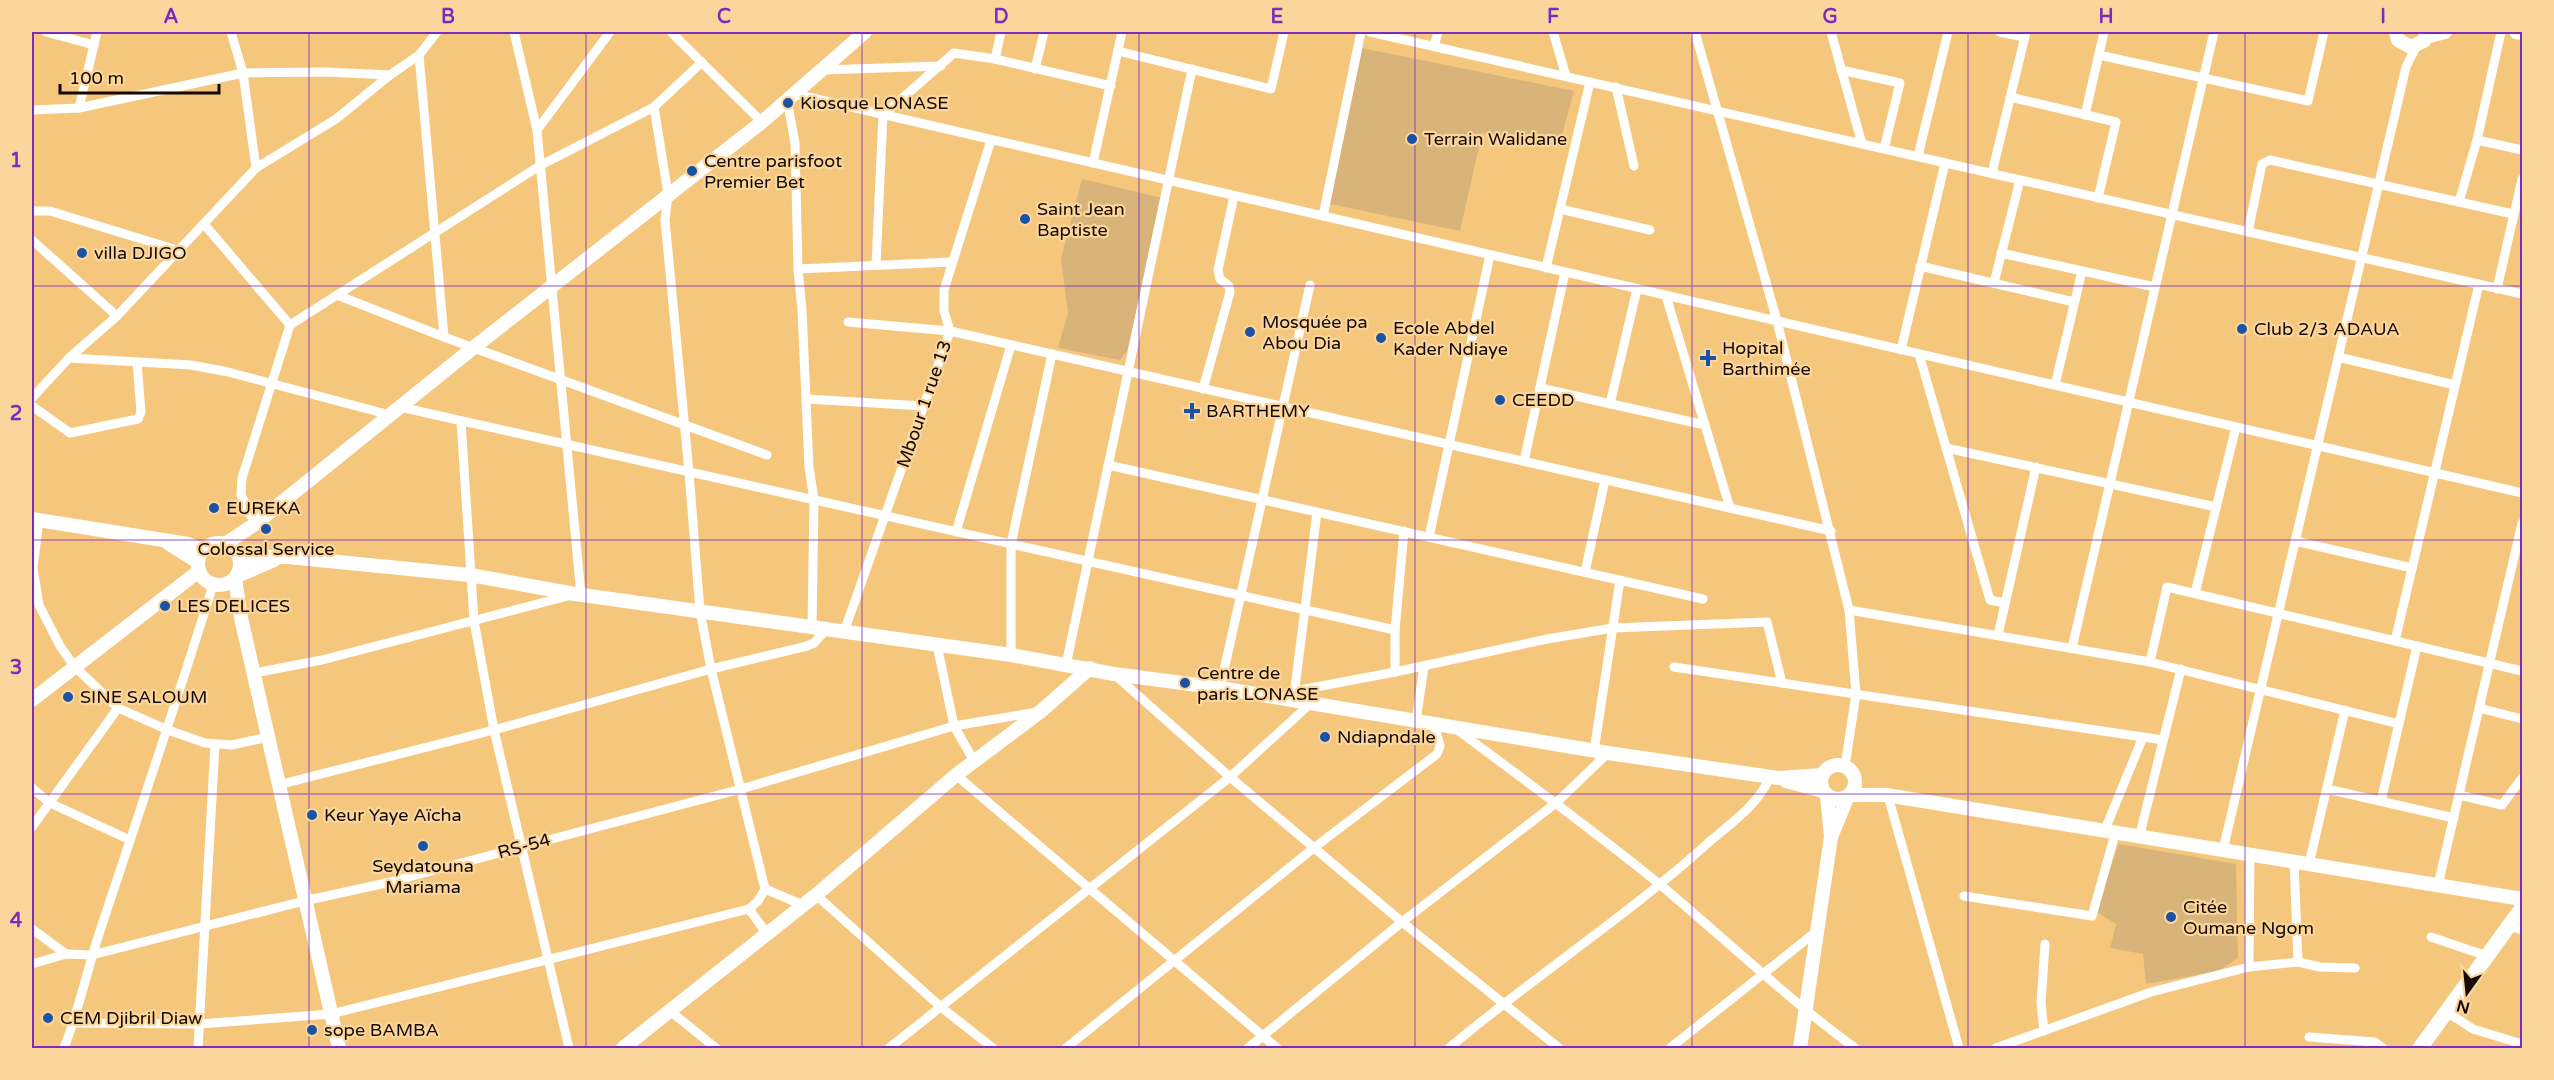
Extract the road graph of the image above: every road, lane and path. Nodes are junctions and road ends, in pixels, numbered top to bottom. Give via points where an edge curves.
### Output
1 (46, 32) edge
2 (97, 32) edge
3 (231, 32) edge
4 (437, 32) edge
5 (514, 32) edge
6 (610, 32) edge
7 (671, 32) edge
8 (863, 32) edge
9 (1001, 32) edge
10 (1044, 32) edge
11 (1122, 32) edge
12 (1284, 32) edge
13 (1361, 32) edge
14 (1370, 32) edge
15 (1438, 32) edge
16 (1553, 32) edge
17 (1695, 32) edge
18 (1831, 32) edge
19 (1948, 32) edge
20 (2000, 32) edge
21 (2104, 32) edge
22 (2214, 32) edge
23 (2324, 32) edge
24 (2445, 32) edge
25 (2501, 32) edge
26 (2516, 32) edge
27 (2523, 33) edge
28 (2025, 34) edge
29 (2407, 37) edge
30 (94, 45) junction
31 (1434, 46) junction
32 (1118, 51) junction
33 (419, 55) junction
34 (2099, 55) junction
35 (995, 58) junction
36 (702, 62) junction
37 (941, 66) junction
38 (2406, 67) junction
39 (1035, 69) junction
40 (1192, 69) junction
41 (822, 70) junction
42 (1841, 70) junction
43 (243, 73) junction
44 (390, 75) junction
45 (1566, 76) junction
46 (2203, 78) junction
47 (1590, 82) junction
48 (1111, 87) junction
49 (1616, 87) junction
50 (2010, 97) junction
51 (791, 98) junction
52 (654, 107) junction
53 (79, 108) junction
54 (32, 110) edge
55 (1717, 111) junction
56 (883, 115) junction
57 (2085, 115) junction
58 (762, 122) junction
59 (537, 130) junction
60 (992, 140) junction
61 (2476, 140) junction
62 (1862, 144) junction
63 (1884, 149) junction
64 (2523, 150) edge
65 (1918, 156) junction
66 (1093, 163) junction
67 (1945, 163) junction
68 (541, 165) junction
69 (1634, 166) dead end
70 (256, 168) junction
71 (1992, 173) junction
72 (2523, 179) edge
73 (2020, 180) junction
74 (1168, 181) junction
75 (2379, 183) junction
76 (668, 194) junction
77 (1234, 196) junction
78 (2098, 198) junction
79 (2459, 202) junction
80 (1560, 209) junction
81 (32, 211) edge
82 (2172, 214) junction
83 (2513, 214) junction
84 (1323, 216) junction
85 (204, 224) junction
86 (1650, 230) dead end
87 (436, 232) junction
88 (2248, 232) junction
89 (32, 240) edge
90 (177, 250) junction
91 (2001, 254) junction
92 (1490, 255) junction
93 (2361, 258) junction
94 (951, 262) junction
95 (876, 265) junction
96 (1920, 266) junction
97 (1546, 268) junction
98 (798, 269) junction
99 (2082, 271) junction
100 (1565, 272) junction
101 (1994, 283) junction
102 (2479, 284) junction
103 (552, 285) junction
104 (1310, 285) dead end
105 (2155, 287) junction
106 (1638, 289) junction
107 (2498, 289) junction
108 (2523, 294) edge
109 (337, 295) junction
110 (1666, 296) junction
111 (2074, 302) junction
112 (117, 316) junction
113 (1777, 321) junction
114 (848, 322) dead end
115 (290, 325) junction
116 (950, 331) junction
117 (444, 337) junction
118 (1011, 345) junction
119 (473, 348) junction
120 (1901, 350) junction
121 (1052, 354) junction
122 (1920, 354) junction
123 (2338, 357) junction
124 (69, 358) junction
125 (137, 362) junction
126 (1128, 372) junction
127 (561, 379) junction
128 (272, 385) junction
129 (2055, 385) junction
130 (2455, 385) junction
131 (1540, 388) junction
132 (1203, 389) junction
133 (32, 398) edge
134 (807, 399) junction
135 (2129, 402) junction
136 (1610, 404) junction
137 (32, 406) edge
138 (923, 406) junction
139 (1282, 406) junction
140 (395, 411) junction
141 (461, 421) junction
142 (685, 425) junction
143 (1705, 425) junction
144 (2235, 427) junction
145 (1449, 444) junction
146 (567, 445) junction
147 (2317, 446) junction
148 (1946, 448) junction
149 (767, 456) dead end
150 (1524, 461) junction
151 (1108, 465) junction
152 (2036, 467) junction
153 (689, 472) junction
154 (2435, 473) junction
155 (1605, 480) junction
156 (2110, 484) junction
157 (2523, 493) edge
158 (1262, 499) junction
159 (814, 500) junction
160 (2216, 507) junction
161 (1730, 508) junction
162 (1317, 512) junction
163 (885, 516) junction
164 (35, 520) edge
165 (2523, 523) edge
166 (253, 525) junction
167 (956, 531) junction
168 (1404, 531) junction
169 (1831, 531) junction
170 (1429, 537) junction
171 (2295, 541) junction
172 (225, 544) junction
173 (1011, 544) junction
174 (239, 556) junction
175 (288, 557) junction
176 (1088, 561) junction
177 (2412, 568) junction
178 (206, 572) junction
179 (1585, 572) junction
180 (2511, 574) junction
181 (470, 575) junction
182 (236, 577) junction
183 (2523, 577) edge
184 (1620, 580) junction
185 (2195, 593) junction
186 (578, 595) junction
187 (1241, 595) junction
188 (1703, 599) dead end
189 (2005, 603) junction
190 (35, 606) edge
191 (1304, 609) junction
192 (1849, 610) junction
193 (700, 611) junction
194 (2278, 613) junction
195 (241, 618) junction
196 (474, 621) junction
197 (819, 628) junction
198 (1613, 628) junction
199 (1395, 630) junction
200 (844, 632) junction
201 (1998, 635) junction
202 (2395, 641) junction
203 (937, 645) junction
204 (2417, 646) junction
205 (2072, 648) junction
206 (1011, 655) junction
207 (2150, 662) junction
208 (2490, 663) junction
209 (1066, 665) junction
210 (74, 666) junction
211 (1424, 666) junction
212 (1674, 667) dead end
213 (1090, 668) junction
214 (711, 669) junction
215 (2181, 669) junction
216 (2523, 671) edge
217 (1395, 672) junction
218 (254, 673) junction
219 (1114, 674) junction
220 (1782, 683) junction
221 (1220, 688) junction
222 (2260, 688) junction
223 (1856, 694) junction
224 (1294, 696) junction
225 (32, 700) edge
226 (1310, 704) junction
227 (118, 708) junction
228 (2480, 708) junction
229 (2345, 710) junction
230 (1040, 712) junction
231 (2523, 719) edge
232 (1416, 721) junction
233 (1434, 724) junction
234 (2399, 724) junction
235 (954, 726) junction
236 (1454, 727) junction
237 (168, 730) junction
238 (494, 730) junction
239 (268, 737) junction
240 (2143, 737) junction
241 (2163, 741) junction
242 (214, 744) junction
243 (1601, 752) junction
244 (974, 761) junction
245 (1845, 766) junction
246 (1822, 775) junction
247 (956, 776) junction
248 (1230, 777) junction
249 (1774, 777) junction
250 (2523, 778) edge
251 (1856, 780) junction
252 (278, 785) junction
253 (32, 788) edge
254 (741, 789) junction
255 (2326, 789) junction
256 (1825, 793) junction
257 (2459, 795) junction
258 (1849, 796) junction
259 (1887, 796) junction
260 (2381, 801) junction
261 (50, 803) junction
262 (1556, 803) junction
263 (2454, 818) junction
264 (32, 827) edge
265 (2110, 833) junction
266 (1831, 837) junction
267 (2139, 838) junction
268 (130, 840) junction
269 (523, 847) junction
270 (1315, 847) junction
271 (2223, 850) junction
272 (2250, 854) junction
273 (2294, 861) junction
274 (2309, 864) junction
275 (2438, 885) junction
276 (1661, 886) junction
277 (765, 889) junction
278 (1089, 889) junction
279 (816, 896) junction
280 (1964, 896) dead end
281 (2523, 899) edge
282 (304, 901) junction
283 (803, 905) junction
284 (2523, 908) edge
285 (749, 909) junction
286 (1402, 922) junction
287 (205, 927) junction
288 (2516, 928) edge
289 (32, 930) edge
290 (1817, 931) junction
291 (767, 934) junction
292 (2431, 937) dead end
293 (2045, 944) dead end
294 (66, 954) junction
295 (92, 955) junction
296 (2487, 956) junction
297 (550, 960) junction
298 (1175, 962) junction
299 (2298, 962) junction
300 (32, 964) edge
301 (2249, 967) junction
302 (2355, 968) dead end
303 (1762, 972) junction
304 (1504, 1002) junction
305 (942, 1008) junction
306 (1805, 1010) junction
307 (670, 1011) junction
308 (2447, 1012) junction
309 (331, 1014) junction
310 (74, 1023) junction
311 (200, 1024) junction
312 (2044, 1031) junction
313 (1263, 1036) junction
314 (2309, 1037) dead end
315 (2523, 1044) edge
316 (64, 1048) edge
317 (198, 1048) edge
318 (339, 1048) edge
319 (569, 1048) edge
320 (623, 1048) edge
321 (716, 1048) edge
322 (889, 1048) edge
323 (993, 1048) edge
324 (1066, 1048) edge
325 (1248, 1048) edge
326 (1277, 1048) edge
327 (1449, 1048) edge
328 (1559, 1048) edge
329 (1670, 1048) edge
330 (1800, 1048) edge
331 (1855, 1048) edge
332 (1959, 1048) edge
333 (1996, 1048) edge
334 (2383, 1048) edge
335 (2420, 1048) edge

1 - 30 street
2 - 30 street
3 - 43 street
4 - 33 street
5 - 59 street
6 - 59 street
7 - 36 street
8 - 41 main road
9 - 35 street
10 - 39 street
11 - 32 street
12 - 40 street via 1271,89
13 - 84 street
14 - 31 street
15 - 31 street
16 - 45 street
17 - 55 street
18 - 42 street
19 - 65 street
20 - 28 street
21 - 34 street
22 - 46 street
23 - 46 street via 2308,100
24 - 29 main road
25 - 61 street
26 - 27 main road
28 - 50 street
29 - 38 street
29 - 38 street
30 - 53 street
31 - 45 street
32 - 40 street
32 - 48 street
33 - 44 street
33 - 87 street
34 - 46 street
34 - 57 street
35 - 37 street via 957,52
35 - 39 street
36 - 52 street
36 - 58 street
37 - 41 street
37 - 56 street
38 - 75 street
39 - 48 street
40 - 74 street
41 - 51 main road
42 - 62 street
42 - 63 street via 1900,83
43 - 44 street
43 - 53 street
43 - 70 street
44 - 70 street via 336,119
45 - 47 street
46 - 82 street
47 - 49 street
47 - 80 street
48 - 66 street
49 - 55 street
49 - 69 street
50 - 57 street
50 - 71 street
51 - 56 street
51 - 58 main road
51 - 98 street
52 - 68 street
52 - 76 street
53 - 54 street
55 - 62 street
55 - 113 street
56 - 60 street
56 - 95 street
57 - 78 street via 2116,122
58 - 76 main road
59 - 68 street
60 - 66 street
60 - 94 street, Mbour 1 rue 13
61 - 64 street
61 - 79 street
62 - 63 street
63 - 65 street
65 - 67 street
66 - 74 street
67 - 71 street
67 - 96 street
68 - 87 street
68 - 103 street
70 - 85 street
71 - 73 street
72 - 83 street
73 - 78 street
73 - 91 street
74 - 77 street
74 - 126 street
75 - 79 street
75 - 88 street via 2270,160 2262,165
75 - 93 street
76 - 103 main road
76 - 142 street via 665,220
77 - 84 street
77 - 132 street via 1218,270 1230,292
78 - 82 street
79 - 83 street
80 - 86 street
80 - 97 street
81 - 90 street via 50,210
82 - 88 street
82 - 105 street
83 - 107 street
84 - 92 street
85 - 90 street
85 - 115 street
87 - 109 street
87 - 117 street
88 - 93 street
89 - 112 street
90 - 112 street
91 - 99 street
91 - 101 street
92 - 97 street
92 - 145 street
93 - 102 street
93 - 123 street
94 - 95 street
94 - 116 street, Mbour 1 rue 13 via 944,290 944,311
95 - 98 street
96 - 101 street
96 - 120 street
97 - 100 street
98 - 134 street
99 - 105 street
99 - 111 street
100 - 106 street
100 - 131 street
101 - 111 street
102 - 107 street
102 - 130 street
103 - 119 main road
103 - 127 street
104 - 139 street
105 - 135 street
106 - 110 street
106 - 136 street
107 - 108 street
109 - 115 street
109 - 117 street
110 - 113 street
110 - 143 street
111 - 129 street
112 - 124 street
113 - 120 street
113 - 169 street
114 - 116 street
115 - 128 street
116 - 118 street
116 - 138 street, Mbour 1 rue 13
117 - 119 street
118 - 121 street
118 - 167 street
119 - 127 street
119 - 140 main road
120 - 122 street
121 - 126 street
121 - 173 street
122 - 129 street
122 - 148 street
123 - 130 street
123 - 147 street
124 - 125 street
124 - 133 street
125 - 128 street via 191,365
125 - 137 street via 141,412 138,419 70,433
126 - 132 street
126 - 151 street
127 - 142 street
127 - 146 street
128 - 140 street
128 - 166 street via 242,478 241,495
129 - 135 street
130 - 154 street
131 - 136 street
131 - 150 street
132 - 139 street
134 - 138 street
134 - 159 street
135 - 144 street
135 - 156 street
136 - 143 street
138 - 163 street, Mbour 1 rue 13
139 - 145 street
139 - 158 street
140 - 141 street
140 - 166 main road
141 - 146 street
141 - 181 street
142 - 149 street
142 - 153 street
143 - 161 street
144 - 147 street
144 - 160 street
145 - 150 street
145 - 170 street
146 - 153 street
146 - 186 street
147 - 154 street
147 - 171 street
148 - 152 street
148 - 189 street via 1990,600
150 - 155 street
151 - 158 street
151 - 176 street
152 - 156 street
152 - 189 street
153 - 159 street
153 - 193 street
154 - 157 street
154 - 177 street
155 - 161 street
155 - 179 street
156 - 160 street
156 - 205 street
158 - 162 street
158 - 187 street
159 - 163 street
159 - 197 street
160 - 185 street
161 - 169 street
162 - 168 street
162 - 191 street
163 - 167 street
163 - 200 street, Mbour 1 rue 13
164 - 178 main road via 188,544
164 - 190 street
165 - 180 street
166 - 172 main road
166 - 174 main road
167 - 173 street
168 - 170 street
168 - 199 street
169 - 192 street
170 - 179 street
171 - 177 street
171 - 194 street
172 - 174 main road
172 - 178 main road via 213,544
173 - 176 street
173 - 206 street
174 - 175 main road
174 - 182 main road via 241,565
175 - 181 main road
175 - 182 main road
176 - 187 street
176 - 209 street
177 - 202 street
178 - 182 main road
178 - 195 main road
178 - 210 main road via 174,588
178 - 237 street
179 - 184 street
180 - 183 street
180 - 208 street
181 - 186 main road
181 - 196 street
182 - 195 main road
184 - 188 street
184 - 198 street
185 - 194 street
185 - 207 street via 2167,587
186 - 193 main road
186 - 196 street
187 - 191 street
187 - 221 street
189 - 201 street
190 - 210 street
191 - 199 street
191 - 224 street
192 - 201 street
192 - 223 street
193 - 197 main road
193 - 214 street
194 - 202 street
194 - 222 street
195 - 218 main road
196 - 218 street
196 - 238 street
197 - 200 main road
197 - 214 street via 814,643 807,646
198 - 211 street
198 - 220 street via 1767,622
198 - 243 street
199 - 217 street
200 - 203 main road
201 - 205 street
202 - 204 street
203 - 206 main road
203 - 235 street
204 - 208 street
204 - 234 street
205 - 207 street
206 - 209 main road
207 - 215 street
208 - 216 street
208 - 228 street
209 - 213 main road
210 - 225 main road
210 - 227 street
211 - 217 street
211 - 232 street
212 - 220 street
213 - 219 main road
213 - 230 main road
214 - 238 street
214 - 254 street
215 - 222 street
215 - 241 street
217 - 224 street
218 - 239 main road
219 - 221 main road
219 - 248 street
220 - 223 street
221 - 224 main road
222 - 229 street
222 - 271 street
223 - 240 street
223 - 245 street
224 - 226 main road
226 - 232 main road
226 - 248 street
227 - 237 street
227 - 261 street
228 - 231 street
228 - 257 street
229 - 234 street
229 - 255 street
230 - 235 street, RS-54
230 - 244 main road
232 - 233 main road
233 - 236 main road
233 - 270 street via 1440,746 1437,754
234 - 260 street
235 - 244 street
235 - 254 street, RS-54
236 - 243 main road
236 - 262 street
237 - 242 street
237 - 268 street
238 - 252 street
238 - 269 street
239 - 242 street via 232,745
239 - 252 main road
240 - 241 street
240 - 265 street
241 - 267 street
242 - 287 street
243 - 249 main road
243 - 262 street
244 - 247 main road
245 - 246 main road via 1833,765
245 - 251 main road
246 - 249 main road
246 - 256 main road via 1820,783
247 - 278 street
247 - 279 main road
248 - 270 street
248 - 278 street
249 - 256 main road
249 - 276 street via 1759,797
250 - 257 street via 2502,805
251 - 258 main road
251 - 259 main road
252 - 282 main road
253 - 261 street
254 - 269 street, RS-54
254 - 277 street
255 - 260 street
255 - 274 street
256 - 258 main road via 1839,800
256 - 266 main road
257 - 263 street
258 - 259 main road
258 - 266 main road
259 - 265 main road
259 - 332 street
260 - 263 street
261 - 264 street
261 - 268 street
262 - 276 street
262 - 286 street
263 - 275 street
265 - 267 main road
265 - 280 street via 2092,916
266 - 290 main road
267 - 271 main road
268 - 295 street
269 - 282 street, RS-54
269 - 297 street
270 - 286 street
270 - 298 street
271 - 272 main road
272 - 273 main road
272 - 301 street
273 - 274 main road
273 - 299 street
274 - 275 main road
275 - 281 main road
276 - 303 street
276 - 304 street
277 - 283 street
277 - 285 street
278 - 298 street
278 - 305 street
279 - 283 main road
279 - 305 street
282 - 287 street, RS-54
282 - 309 main road
283 - 291 main road
284 - 288 main road
285 - 291 street
285 - 297 street
286 - 304 street
286 - 313 street
287 - 295 street, RS-54
287 - 311 street
288 - 296 main road
289 - 294 street
290 - 303 street
290 - 306 main road
291 - 307 main road
292 - 296 street
293 - 312 street via 2041,1003
294 - 295 street, RS-54
294 - 300 street
295 - 310 street
296 - 308 main road
297 - 309 street
297 - 319 street
298 - 313 street
298 - 324 street
299 - 301 street
299 - 302 street
301 - 312 street via 2151,992
303 - 306 street
303 - 329 street
304 - 327 street
304 - 328 street
305 - 322 street
305 - 323 street
306 - 330 main road
306 - 331 street
307 - 320 main road
307 - 321 street
308 - 315 street via 2473,1029
308 - 335 main road
309 - 311 street
309 - 318 main road
310 - 311 street
310 - 316 street
311 - 317 street
312 - 333 street
313 - 325 street
313 - 326 street
314 - 334 street via 2375,1042

